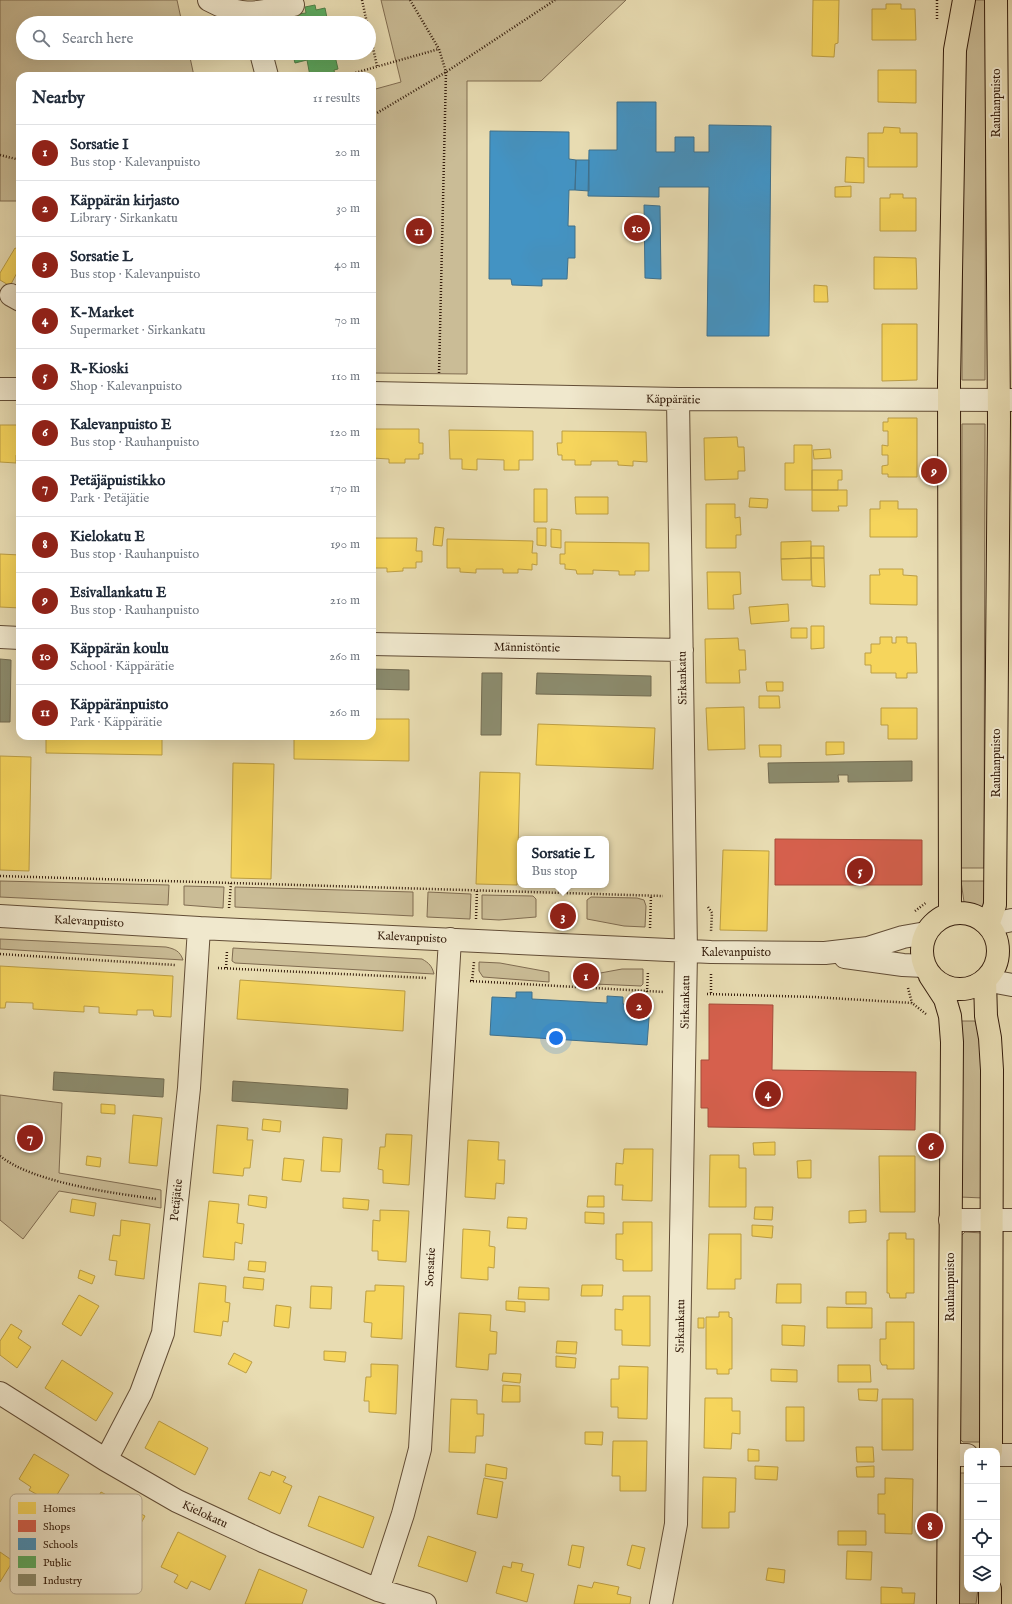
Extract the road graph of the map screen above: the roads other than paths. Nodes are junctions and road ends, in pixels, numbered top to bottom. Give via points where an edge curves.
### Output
1 (209, 0) edge
2 (964, 0) edge
3 (996, 0) edge
4 (293, 5) dead end
5 (247, 16) edge
6 (259, 16) edge
7 (263, 60) edge
8 (266, 72) edge
9 (0, 388) edge
10 (16, 389) edge
11 (376, 393) edge
12 (678, 399) junction
13 (949, 400) junction
14 (1005, 400) edge
15 (0, 637) edge
16 (16, 638) edge
17 (376, 644) edge
18 (682, 650) junction
19 (950, 914) junction
20 (0, 916) edge
21 (1012, 920) edge
22 (988, 926) junction
23 (199, 928) junction
24 (926, 933) junction
25 (450, 939) junction
26 (686, 952) junction
27 (824, 953) junction
28 (927, 971) junction
29 (985, 980) junction
30 (1012, 985) edge
31 (950, 1220) junction
32 (1002, 1220) edge
33 (0, 1393) edge
34 (991, 1448) edge
35 (958, 1455) edge
36 (1000, 1455) edge
37 (1012, 1455) edge
38 (106, 1460) junction
39 (378, 1590) junction
40 (990, 1592) edge
41 (425, 1604) edge
42 (661, 1604) edge
43 (948, 1604) edge
44 (990, 1604) edge

1 - 5 street
2 - 13 main road via 955,50
3 - 14 main road, Rauhanpuisto
4 - 6 street
7 - 8 street
9 - 10 street
11 - 12 street, Käppärätie
12 - 13 street, Käppärätie
12 - 18 street, Sirkankatu
13 - 14 street, Käppärätie
13 - 19 main road
14 - 22 main road, Rauhanpuisto via 996,905
15 - 16 street
17 - 18 street, Männistöntie
18 - 26 street, Sirkankatu
19 - 22 main road via 972,915
19 - 24 main road via 932,925
20 - 23 street, Kalevanpuisto
21 - 22 street
22 - 29 main road via 995,935 998,953 993,970
23 - 25 street, Kalevanpuisto
23 - 38 street, Petäjätie via 189,1088 163,1333 141,1393
24 - 27 street, Kalevanpuisto via 868,948
24 - 28 main road via 922,949
25 - 26 street, Kalevanpuisto
25 - 39 street, Sorsatie via 420,1449 403,1514
26 - 27 street, Kalevanpuisto
26 - 42 street, Sirkankatu via 676,1524
27 - 28 street, Kalevanpuisto
28 - 29 main road via 940,984 951,989 963,990
28 - 31 main road, Rauhanpuisto via 945,998 950,1016
29 - 30 street
29 - 32 main road
31 - 32 street
31 - 35 main road, Rauhanpuisto
32 - 34 main road
33 - 38 street, Kielokatu
35 - 43 main road, Rauhanpuisto
36 - 37 street
38 - 39 street, Kielokatu via 184,1505
39 - 41 street, Kielokatu
40 - 44 main road

